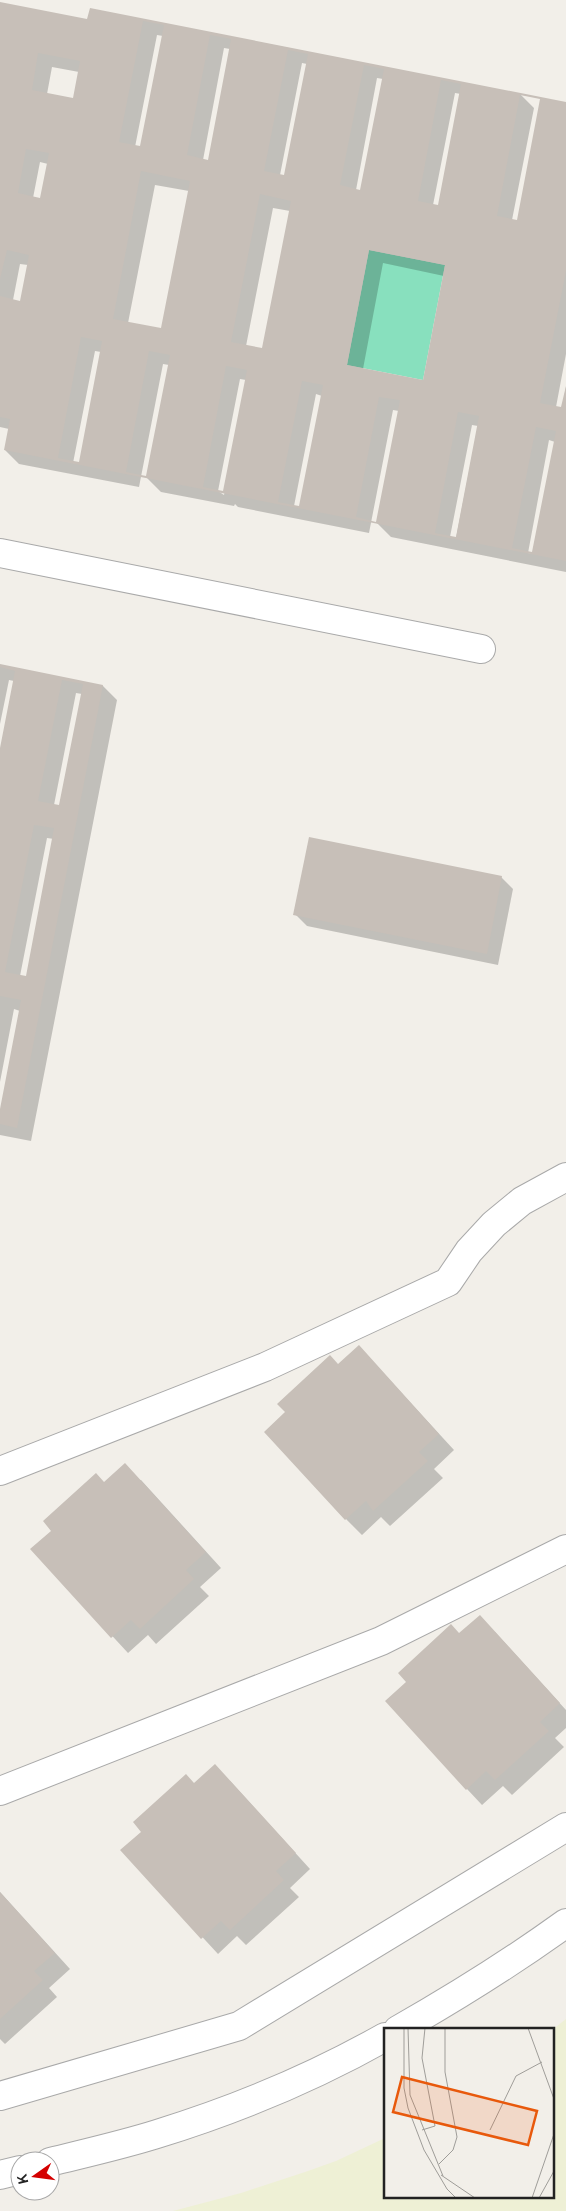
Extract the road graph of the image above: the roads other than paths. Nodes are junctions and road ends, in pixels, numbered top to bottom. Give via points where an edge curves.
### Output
1 (0, 553) edge
2 (480, 649) dead end
3 (566, 1177) edge
4 (0, 1471) edge
5 (566, 1549) edge
6 (0, 1791) edge
7 (566, 1827) edge
8 (566, 1923) edge
9 (402, 2028) edge
10 (384, 2037) edge
11 (0, 2096) edge
12 (60, 2159) edge

1 - 2 street
3 - 4 street via 522,1201 494,1224 448,1282 265,1367
5 - 6 street via 381,1641
7 - 11 street via 239,2026
8 - 9 street via 452,2000
10 - 12 street via 231,2108 158,2134

